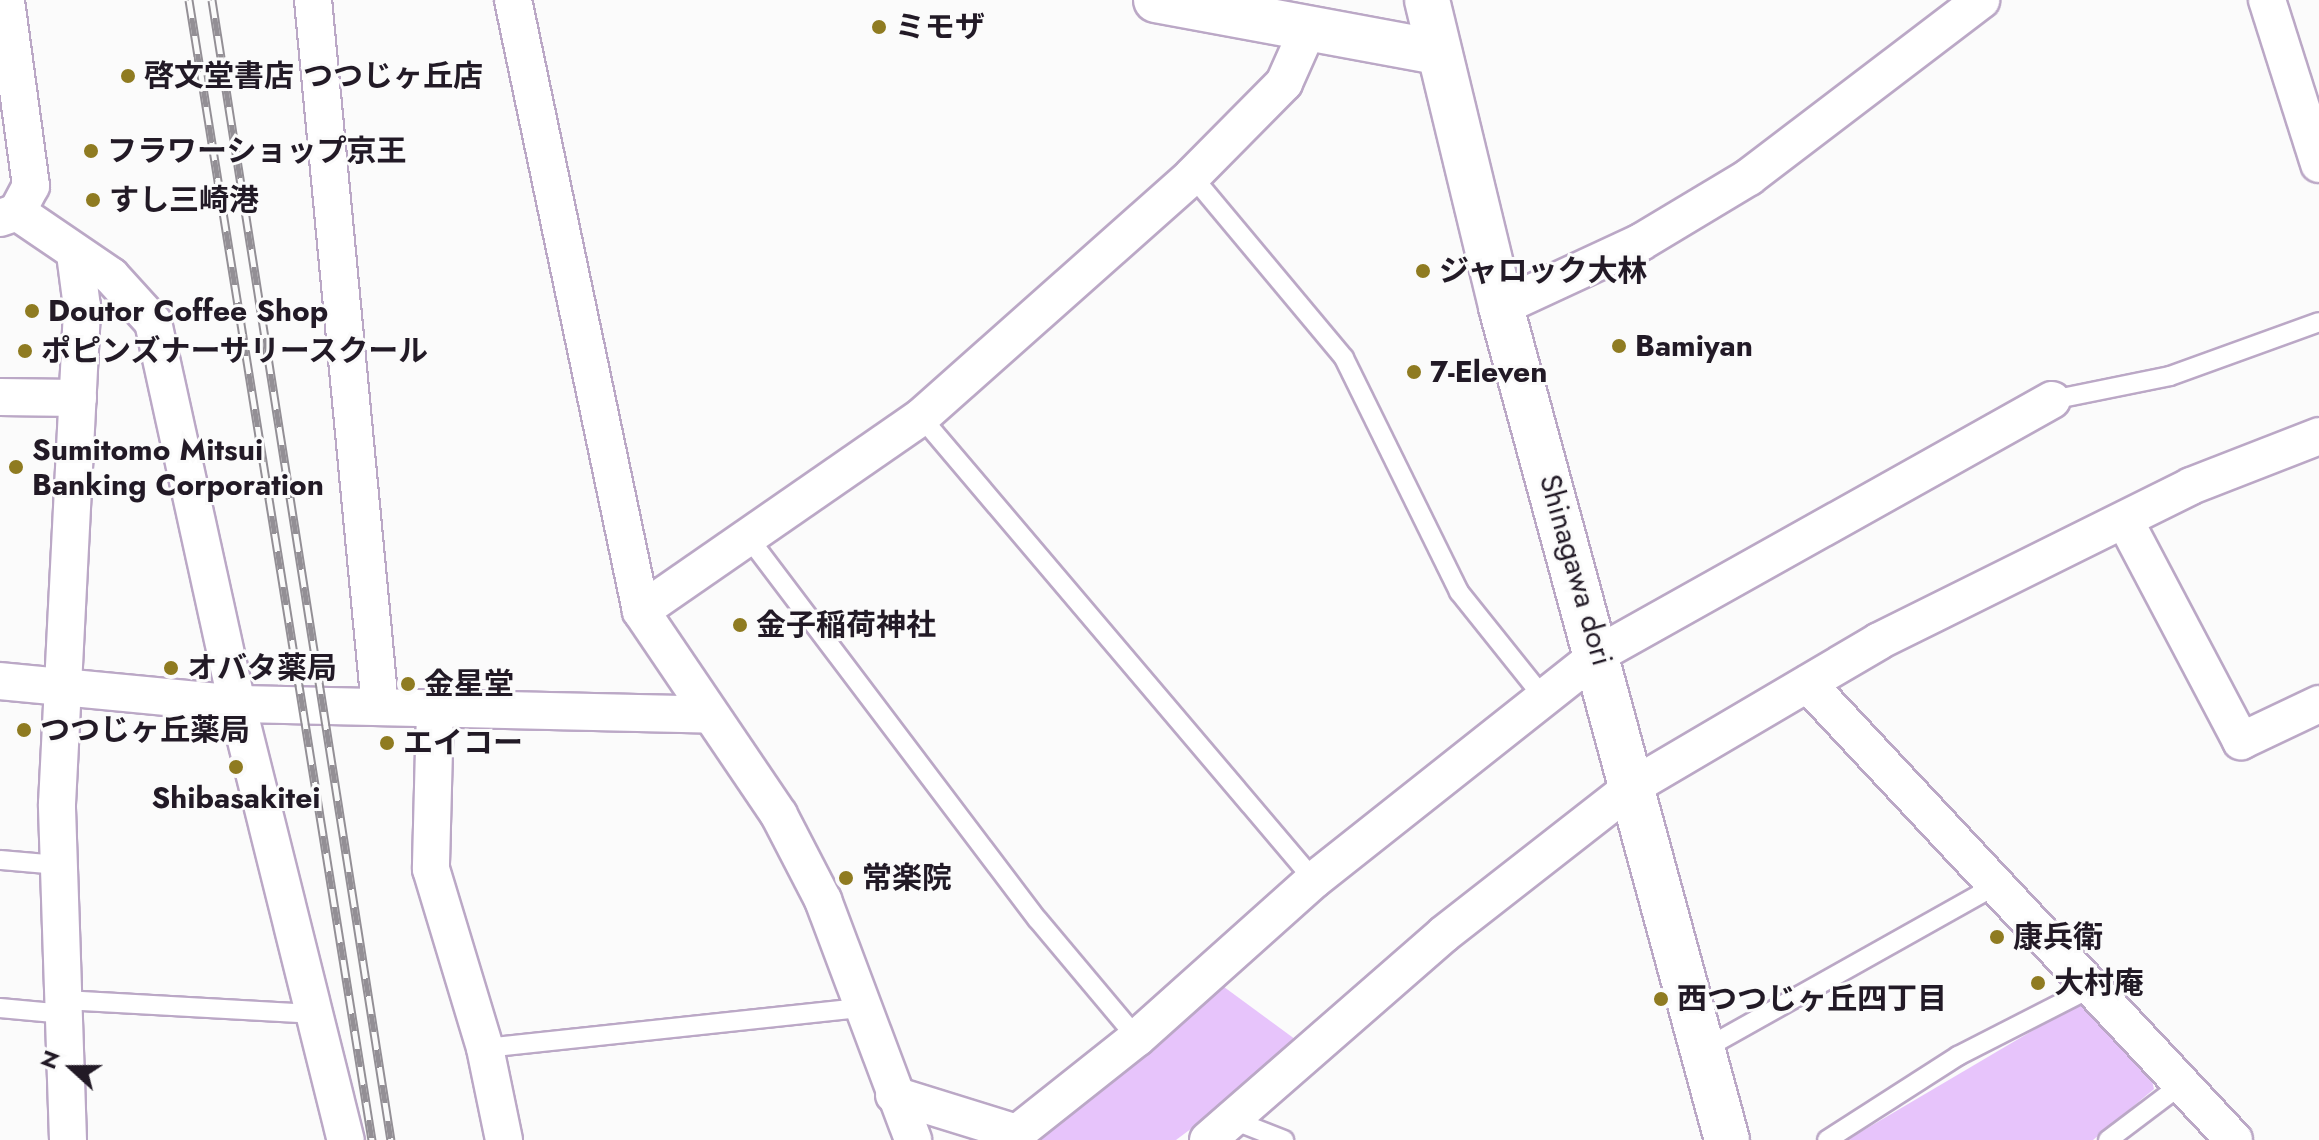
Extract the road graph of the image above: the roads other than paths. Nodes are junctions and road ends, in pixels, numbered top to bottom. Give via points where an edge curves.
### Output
1 (6, 0) edge
2 (313, 0) edge
3 (513, 0) edge
4 (1427, 0) edge
5 (1981, 0) edge
6 (2267, 0) edge
7 (1183, 3) edge
8 (1308, 29) junction
9 (1436, 52) junction
10 (2319, 164) edge
11 (1192, 176) junction
12 (9, 215) edge
13 (75, 254) junction
14 (1501, 307) junction
15 (2319, 322) edge
16 (0, 397) edge
17 (78, 398) junction
18 (2052, 400) joint
19 (921, 417) junction
20 (2319, 436) edge
21 (2125, 521) junction
22 (748, 537) junction
23 (641, 611) junction
24 (1600, 653) junction
25 (0, 681) edge
26 (1808, 684) junction
27 (67, 685) junction
28 (1543, 697) junction
29 (237, 704) junction
30 (2319, 704) edge
31 (380, 706) junction
32 (435, 711) junction
33 (708, 715) junction
34 (1635, 785) junction
35 (0, 860) edge
36 (58, 865) junction
37 (1314, 880) junction
38 (1997, 885) junction
39 (2091, 988) junction
40 (64, 1007) junction
41 (867, 1007) junction
42 (0, 1008) edge
43 (317, 1014) junction
44 (1137, 1038) junction
45 (485, 1048) junction
46 (1706, 1048) junction
47 (2182, 1084) junction
48 (894, 1095) junction
49 (1221, 1130) edge
50 (68, 1140) edge
51 (346, 1140) edge
52 (504, 1140) edge
53 (913, 1140) edge
54 (1284, 1140) edge
55 (1727, 1140) edge
56 (1827, 1140) edge
57 (2108, 1140) edge
58 (2234, 1140) edge

1 - 12 street via 31,155 31,186
2 - 31 street
3 - 23 street
4 - 9 street, Shinagawa dori
5 - 14 street via 1749,177 1641,242
6 - 10 street
7 - 8 street
8 - 9 street
8 - 11 street via 1284,83
9 - 14 street, Shinagawa dori
11 - 19 street
11 - 28 lane via 1344,358 1459,592
12 - 13 street
13 - 17 street
13 - 29 street via 111,276 153,322
14 - 24 street, Shinagawa dori
15 - 18 lane via 2170,376
16 - 17 street
17 - 27 street
18 - 24 street
19 - 22 street
19 - 37 lane
20 - 21 street
21 - 26 street via 1879,641
21 - 30 street via 2241,741
22 - 23 street
22 - 44 lane via 1038,920
23 - 33 street
24 - 28 street
24 - 34 street, Shinagawa dori
25 - 27 street
26 - 34 street
26 - 38 street
27 - 29 street
27 - 36 street via 59,726
28 - 37 street
29 - 31 street
29 - 43 street
31 - 32 street
32 - 33 street
32 - 45 street via 431,869
33 - 41 street via 779,815
34 - 46 street, Shinagawa dori
34 - 49 street via 1444,934
35 - 36 lane
36 - 40 street
37 - 44 street
38 - 39 street
38 - 46 lane
39 - 47 street
39 - 56 lane via 1958,1056
40 - 42 lane
40 - 43 lane
40 - 50 street
41 - 45 lane
41 - 48 street
43 - 51 street
44 - 48 street via 1017,1133
45 - 52 street
46 - 55 street, Shinagawa dori
47 - 57 lane
47 - 58 street
48 - 53 street
49 - 54 lane

